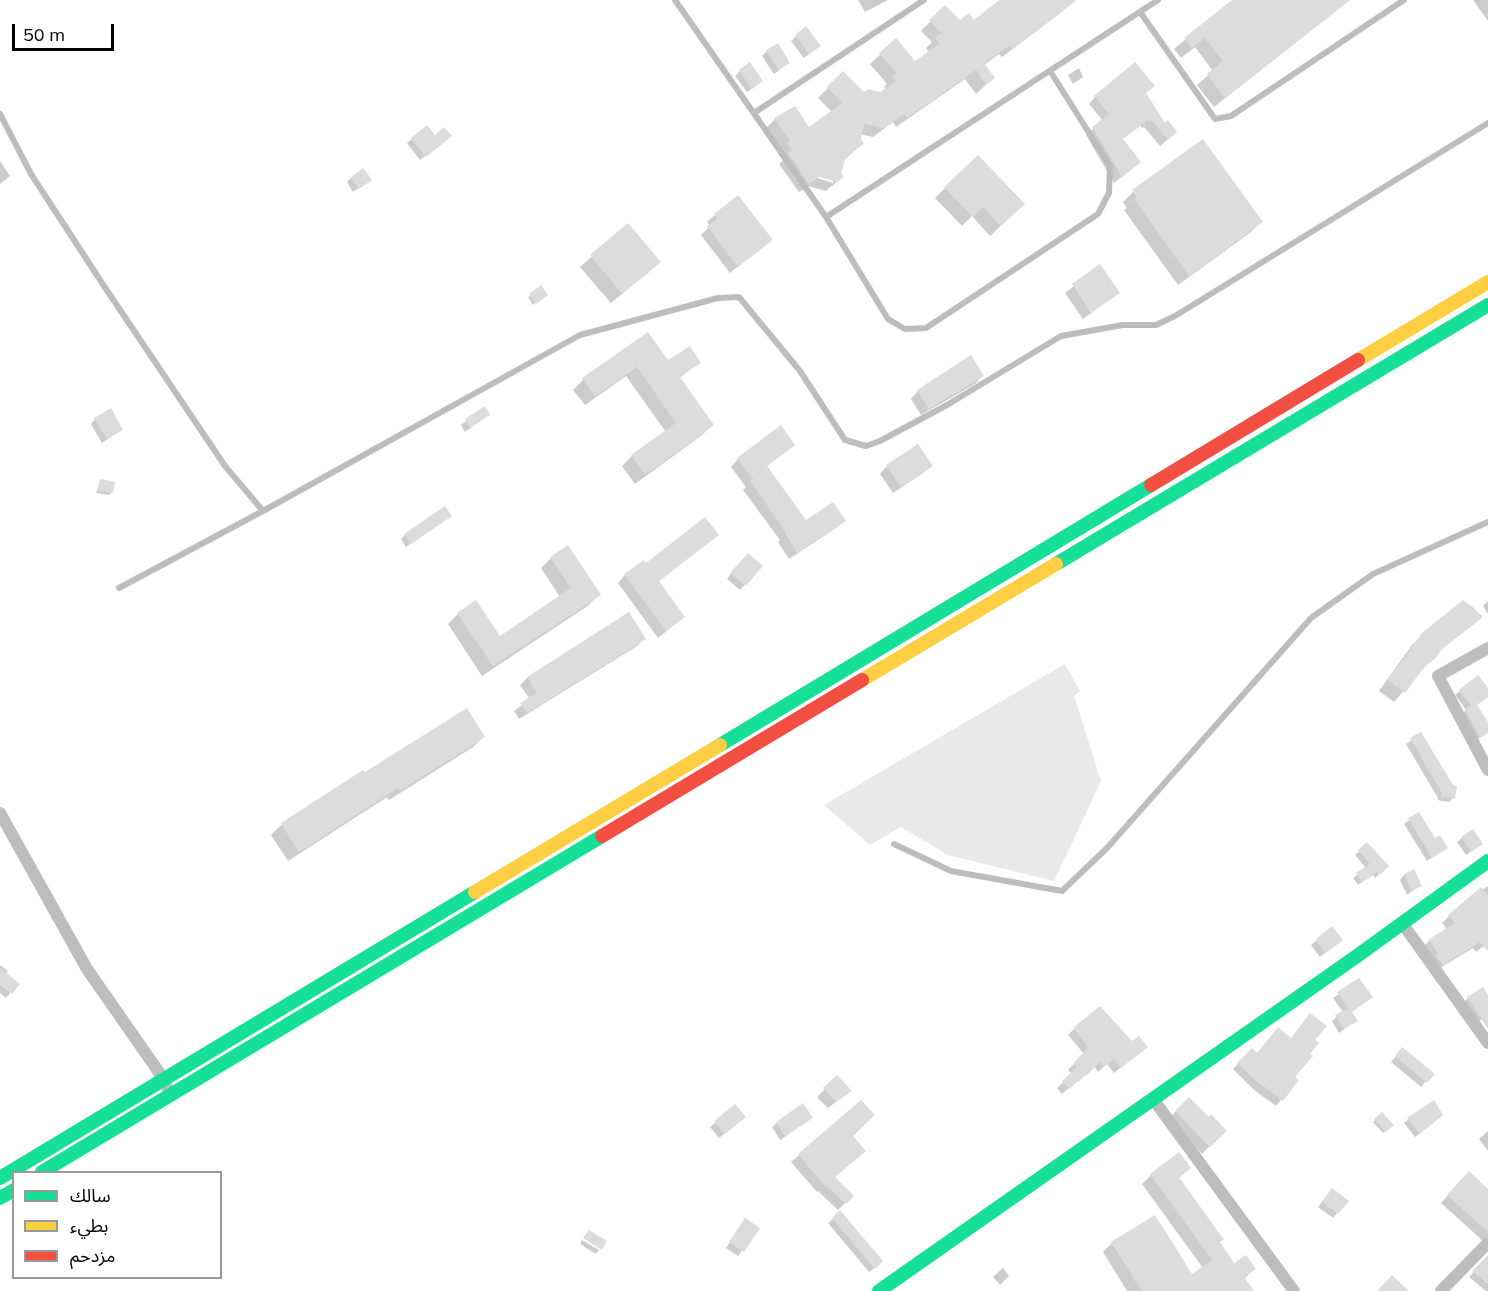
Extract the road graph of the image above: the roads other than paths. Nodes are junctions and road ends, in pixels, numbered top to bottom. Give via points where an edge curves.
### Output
1 (675, 0) edge
2 (924, 0) edge
3 (1158, 0) edge
4 (1404, 0) edge
5 (1140, 12) junction
6 (1050, 71) junction
7 (754, 113) junction
8 (0, 114) edge
9 (1488, 123) edge
10 (826, 217) junction
11 (1488, 282) edge
12 (1488, 305) edge
13 (263, 511) junction
14 (1488, 522) edge
15 (120, 588) dead end
16 (1488, 648) edge
17 (1488, 770) edge
18 (0, 813) edge
19 (894, 844) dead end
20 (1488, 861) edge
21 (1402, 923) junction
22 (1488, 1043) edge
23 (163, 1078) junction
24 (169, 1097) junction
25 (1153, 1099) junction
26 (45, 1171) edge
27 (0, 1178) edge
28 (1488, 1243) edge
29 (879, 1291) edge
30 (1294, 1291) edge
31 (1441, 1291) edge

1 - 7 lane
2 - 7 lane
3 - 5 lane
4 - 5 lane via 1231,116 1215,120
5 - 6 lane
6 - 10 lane
6 - 10 lane via 1110,166 1109,193 1098,214 926,328 905,329 888,319
7 - 10 lane
8 - 13 lane via 31,174 104,286 225,466
9 - 13 lane via 1175,316 1156,325 1123,325 1061,336 947,405 866,446 845,440 800,371 739,297 718,298 580,335
11 - 23 main road
12 - 24 main road
13 - 15 lane
14 - 19 lane via 1373,574 1311,618 1107,848 1062,891 951,871
16 - 17 street via 1438,676
18 - 23 street via 87,969
20 - 21 main road
21 - 22 street
21 - 25 main road
23 - 24 street
23 - 27 main road
24 - 26 main road
25 - 29 main road
25 - 30 street
28 - 31 street

